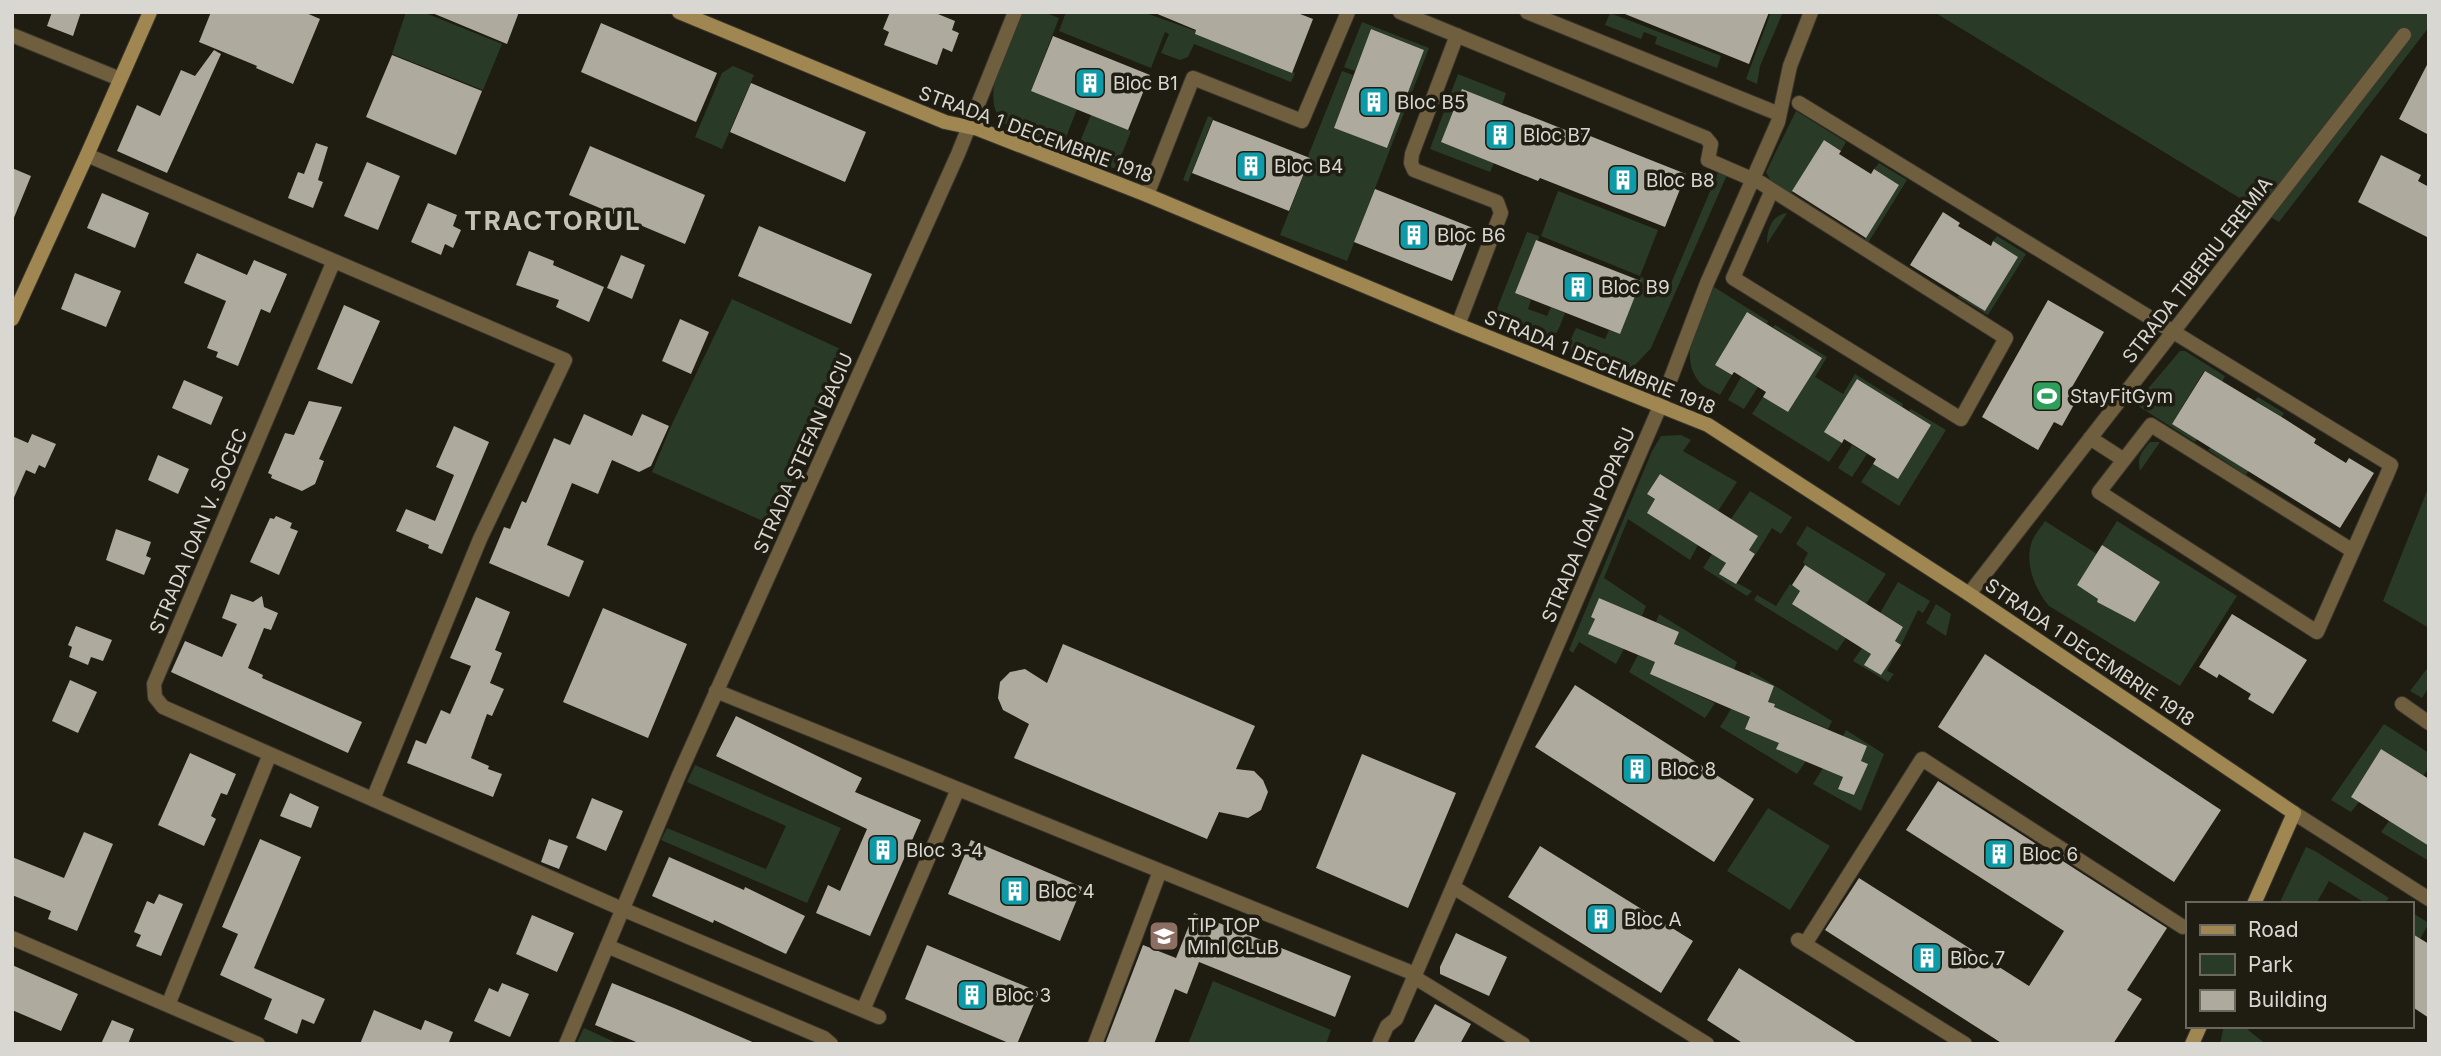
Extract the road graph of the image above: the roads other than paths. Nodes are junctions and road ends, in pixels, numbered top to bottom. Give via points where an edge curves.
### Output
1 (150, 12) edge
2 (679, 12) edge
3 (1015, 12) edge
4 (1348, 12) edge
5 (1400, 12) edge
6 (1527, 12) edge
7 (1811, 12) edge
8 (12, 35) edge
9 (1457, 35) junction
10 (2404, 35) dead end
11 (120, 79) junction
12 (1799, 103) dead end
13 (1779, 114) junction
14 (969, 127) junction
15 (88, 155) junction
16 (1752, 178) junction
17 (1772, 190) junction
18 (1147, 195) junction
19 (333, 263) junction
20 (12, 319) edge
21 (1458, 326) junction
22 (2173, 331) junction
23 (1661, 404) junction
24 (2090, 438) junction
25 (2124, 460) junction
26 (2353, 551) junction
27 (1969, 594) junction
28 (716, 691) junction
29 (2402, 704) dead end
30 (2429, 723) edge
31 (270, 754) junction
32 (958, 789) junction
33 (373, 799) junction
34 (2294, 813) junction
35 (1160, 871) junction
36 (1453, 887) junction
37 (2429, 899) edge
38 (2255, 902) edge
39 (622, 909) junction
40 (2183, 927) dead end
41 (12, 938) edge
42 (607, 947) junction
43 (1415, 976) junction
44 (168, 1005) junction
45 (863, 1010) junction
46 (878, 1017) dead end
47 (2199, 1028) edge
48 (258, 1044) edge
49 (566, 1044) edge
50 (831, 1044) edge
51 (1095, 1044) edge
52 (1379, 1044) edge
53 (1523, 1044) edge
54 (1707, 1044) edge
55 (1965, 1044) edge
56 (2192, 1044) edge

1 - 11 street
2 - 14 street, STRADA 1 DECEMBRIE 1918 via 945,122
3 - 14 street, STRADA ȘTEFAN BACIU
4 - 18 street via 1302,121 1193,78
5 - 9 street
6 - 13 street
7 - 13 street, STRADA IOAN POPASU via 1790,66
8 - 11 street
9 - 16 street via 1706,138 1711,144 1708,160
9 - 21 street via 1411,163 1414,170 1500,206
10 - 22 street, STRADA TIBERIU EREMIA
11 - 15 street
12 - 22 street
13 - 16 street, STRADA IOAN POPASU
14 - 18 street, STRADA 1 DECEMBRIE 1918
14 - 28 street, STRADA ȘTEFAN BACIU
15 - 19 street
15 - 20 street
16 - 17 street
16 - 23 street, STRADA IOAN POPASU
17 - 17 street via 2006,338 1961,419 1733,278
18 - 21 street, STRADA 1 DECEMBRIE 1918
19 - 31 street, STRADA IOAN V. SOCEC via 153,684 155,697 163,706
19 - 33 street via 565,360 480,538
21 - 23 street, STRADA 1 DECEMBRIE 1918
22 - 24 street, STRADA TIBERIU EREMIA
22 - 26 street via 2391,465
23 - 27 street, STRADA 1 DECEMBRIE 1918 via 1708,425
23 - 36 street, STRADA IOAN POPASU
24 - 25 street
24 - 27 street, STRADA TIBERIU EREMIA
25 - 26 street via 2151,425
25 - 26 street via 2099,492 2317,632
27 - 34 street, STRADA 1 DECEMBRIE 1918
28 - 32 street
28 - 39 street, STRADA ȘTEFAN BACIU
29 - 30 street
31 - 33 street
31 - 44 street
32 - 35 street
32 - 45 street
33 - 39 street
34 - 37 street, STRADA 1 DECEMBRIE 1918
34 - 38 street
35 - 43 street
35 - 51 street
36 - 43 street, STRADA IOAN POPASU
36 - 54 street
39 - 42 street, STRADA ȘTEFAN BACIU
39 - 45 street
40 - 55 street via 1922,759 1802,942
41 - 44 street
42 - 49 street, STRADA ȘTEFAN BACIU
42 - 50 street
43 - 52 street, STRADA IOAN POPASU
43 - 53 street
44 - 48 street
45 - 46 street
47 - 56 street

